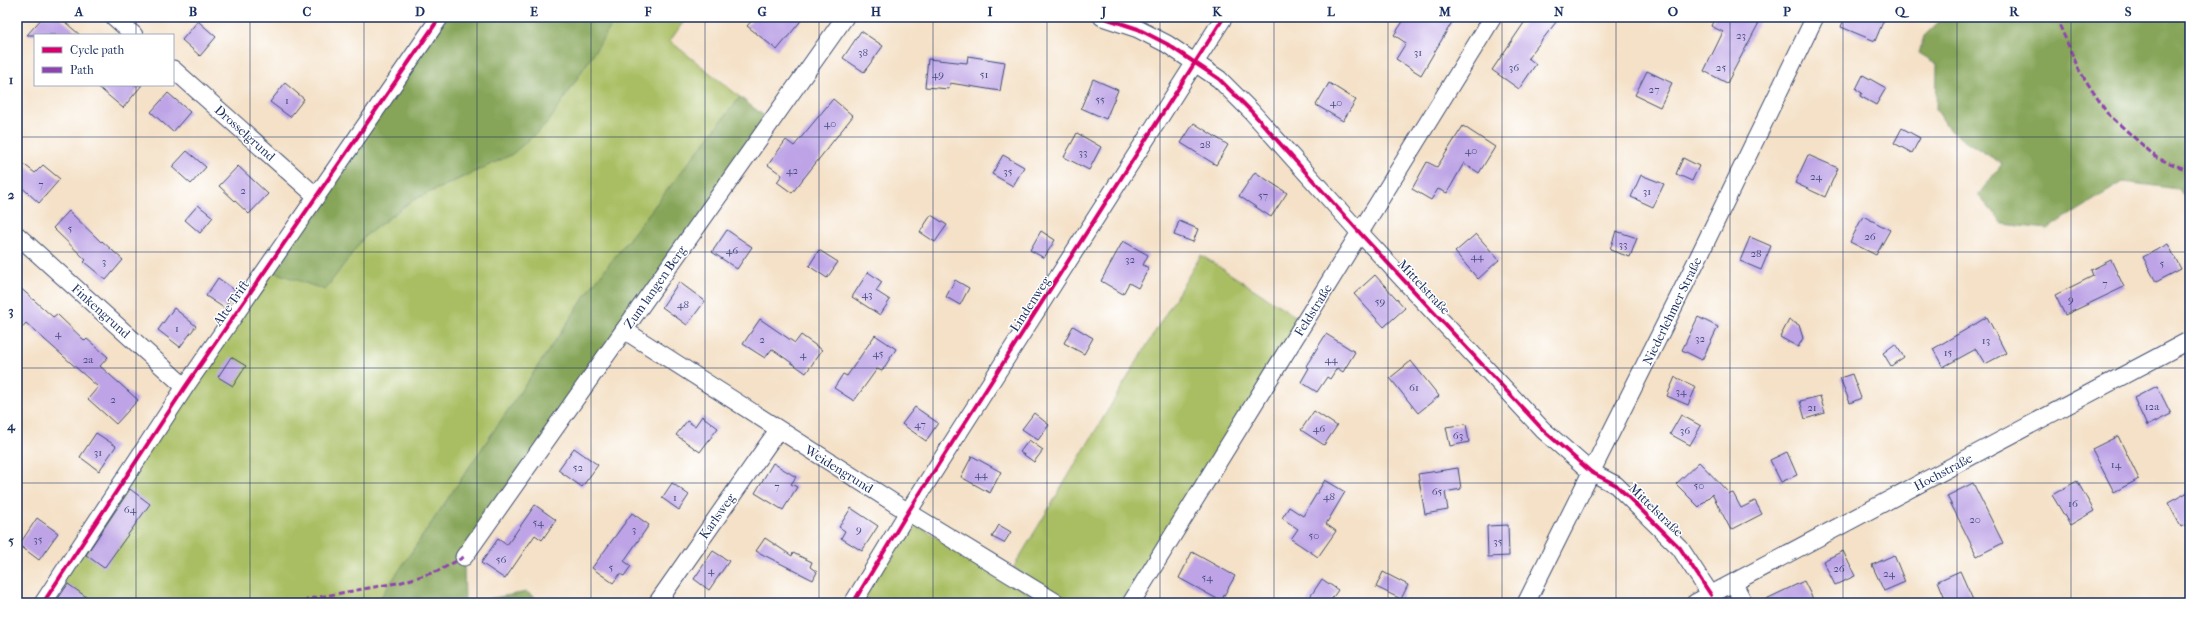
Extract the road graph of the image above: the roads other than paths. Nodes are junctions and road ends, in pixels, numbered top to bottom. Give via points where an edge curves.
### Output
1 (114, 17) edge
2 (440, 17) edge
3 (845, 17) edge
4 (1102, 17) edge
5 (1224, 17) edge
6 (1493, 17) edge
7 (1815, 17) edge
8 (133, 34) edge
9 (1196, 63) junction
10 (174, 70) edge
11 (316, 196) junction
12 (1360, 233) junction
13 (17, 235) edge
14 (624, 330) junction
15 (2190, 340) edge
16 (185, 387) junction
17 (778, 430) junction
18 (1592, 472) junction
19 (908, 512) junction
20 (464, 557) dead end
21 (1734, 584) junction
22 (1711, 595) junction
23 (42, 603) edge
24 (657, 603) edge
25 (853, 603) edge
26 (1057, 603) edge
27 (1131, 603) edge
28 (1526, 603) edge
29 (1695, 603) edge
30 (1744, 603) edge

1 - 8 street
2 - 11 street, Alte Trift
3 - 14 street, Zum langen Berg
4 - 9 street, Mittelstraße via 1138,29
5 - 9 street, Lindenweg
6 - 12 street, Feldstraße
7 - 18 street, Niederlehmer Straße
9 - 12 street, Mittelstraße via 1219,79 1251,111
9 - 19 street, Lindenweg
10 - 11 street, Drosselgrund
11 - 16 street, Alte Trift
12 - 18 street, Mittelstraße via 1543,430
12 - 27 street, Feldstraße
13 - 16 street, Finkengrund
14 - 17 street, Weidengrund
14 - 20 street, Zum langen Berg
15 - 21 street, Hochstraße
16 - 23 street, Alte Trift
17 - 19 street, Weidengrund
17 - 24 street, Karlsweg
18 - 22 street, Mittelstraße via 1616,485 1680,548
18 - 28 street, Niederlehmer Straße
19 - 25 street, Lindenweg
19 - 26 street, Weidengrund
21 - 22 street, Hochstraße
21 - 30 street
22 - 29 street, Hochstraße

